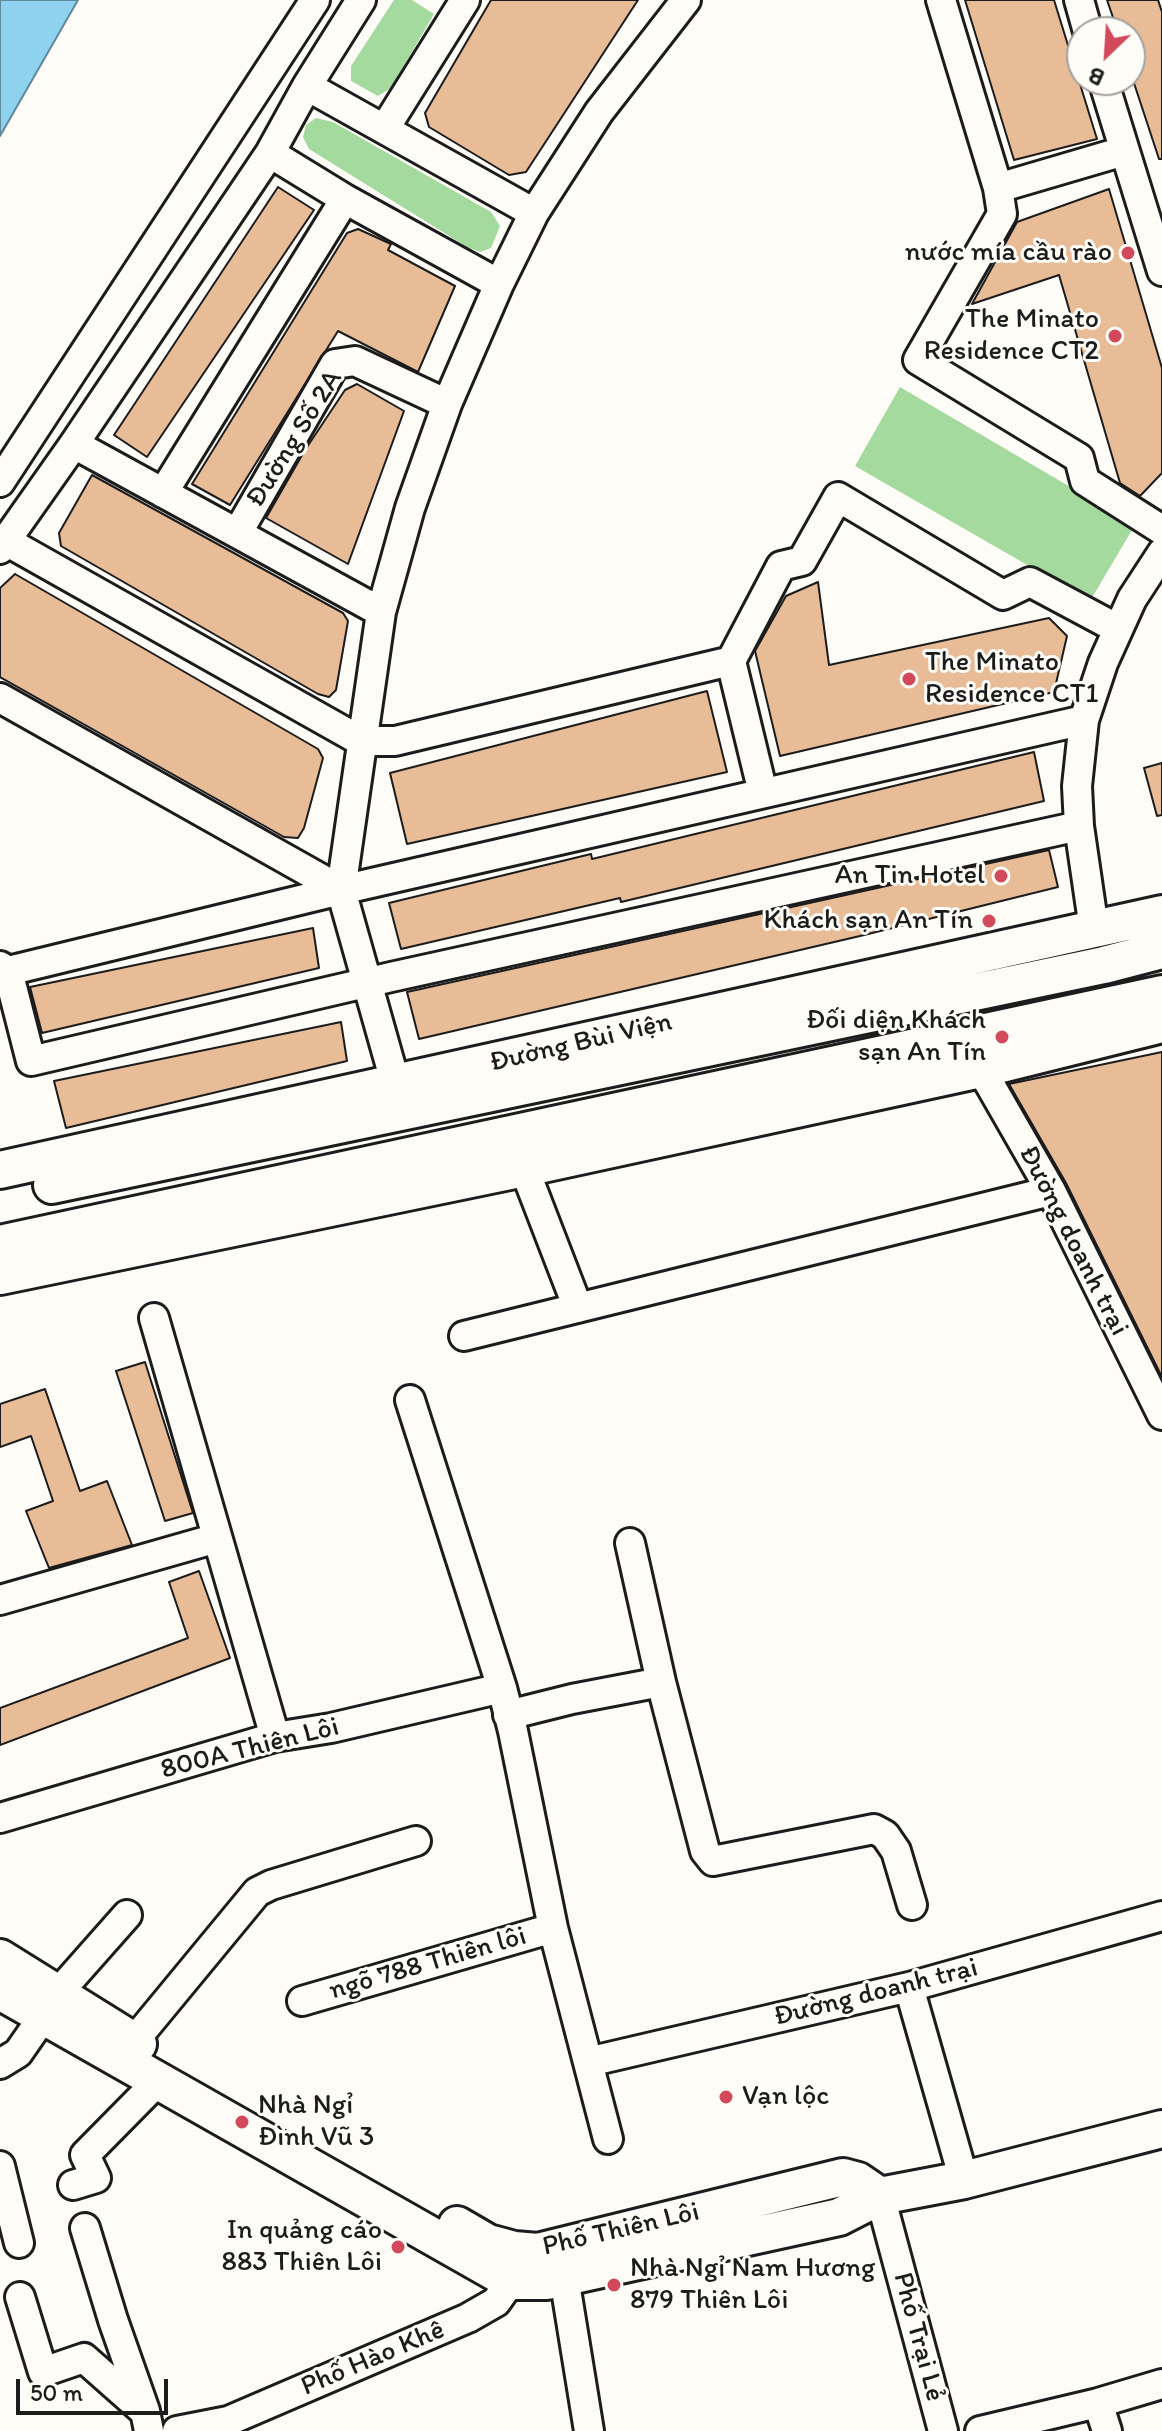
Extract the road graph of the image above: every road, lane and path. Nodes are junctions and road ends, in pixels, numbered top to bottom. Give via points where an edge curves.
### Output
1 (315, 0) edge
2 (361, 0) edge
3 (465, 0) edge
4 (686, 0) edge
5 (941, 0) edge
6 (307, 86) junction
7 (1108, 96) edge
8 (385, 128) junction
9 (1124, 151) junction
10 (270, 153) junction
11 (998, 188) junction
12 (345, 199) junction
13 (534, 213) junction
14 (1162, 271) edge
15 (499, 284) junction
16 (447, 404) junction
17 (74, 444) junction
18 (0, 482) edge
19 (163, 493) junction
20 (1162, 530) edge
21 (238, 532) junction
22 (3, 545) edge
23 (1162, 553) edge
24 (381, 612) junction
25 (1118, 629) junction
26 (731, 661) junction
27 (0, 698) edge
28 (1084, 720) junction
29 (361, 741) junction
30 (763, 793) junction
31 (1079, 826) junction
32 (341, 890) junction
33 (1162, 914) edge
34 (1094, 929) junction
35 (1162, 950) edge
36 (1104, 965) junction
37 (4, 968) edge
38 (365, 982) junction
39 (1160, 1006) edge
40 (981, 1069) junction
41 (399, 1098) junction
42 (524, 1168) junction
43 (0, 1170) edge
44 (1051, 1191) junction
45 (0, 1196) edge
46 (0, 1244) edge
47 (0, 1276) edge
48 (578, 1308) junction
49 (154, 1318) dead end
50 (464, 1336) dead end
51 (410, 1400) dead end
52 (1162, 1415) edge
53 (217, 1538) junction
54 (630, 1543) dead end
55 (0, 1600) edge
56 (661, 1682) junction
57 (505, 1701) junction
58 (275, 1737) junction
59 (0, 1818) edge
60 (416, 1841) dead end
61 (912, 1905) dead end
62 (127, 1915) dead end
63 (1162, 1916) edge
64 (553, 1928) junction
65 (0, 1958) edge
66 (909, 1987) junction
67 (0, 1991) edge
68 (302, 2001) dead end
69 (50, 2005) junction
70 (134, 2041) junction
71 (588, 2062) junction
72 (0, 2064) edge
73 (158, 2081) junction
74 (1162, 2129) edge
75 (608, 2139) dead end
76 (0, 2166) edge
77 (964, 2180) junction
78 (73, 2185) dead end
79 (880, 2196) junction
80 (85, 2228) dead end
81 (19, 2243) dead end
82 (512, 2265) junction
83 (564, 2277) junction
84 (20, 2297) dead end
85 (1162, 2384) edge
86 (1098, 2403) junction
87 (147, 2421) edge
88 (229, 2426) edge
89 (177, 2431) edge
90 (589, 2431) edge
91 (943, 2431) edge
92 (980, 2431) edge
93 (1107, 2431) edge

1 - 18 street
2 - 6 street
3 - 8 street
4 - 13 street via 599,112
5 - 11 street
6 - 8 street
6 - 10 street
7 - 9 street
8 - 13 street
9 - 11 street
9 - 14 street
10 - 12 street
10 - 17 street
11 - 20 street via 1002,214 918,360 1079,458 1085,481
12 - 15 street
12 - 19 street
13 - 15 street
15 - 16 street
16 - 21 street, Đường Số 2A via 355,361 335,364
16 - 24 street
17 - 19 street
17 - 22 street
19 - 21 street
21 - 24 street
22 - 29 street
23 - 25 street
24 - 29 street
25 - 26 street via 1030,582 1003,595 838,497 802,561 781,566
25 - 28 street
26 - 29 street via 395,741
26 - 30 street
27 - 32 street
28 - 30 street
28 - 31 street
29 - 32 street
30 - 32 street
31 - 34 street
31 - 38 street
32 - 37 street
32 - 38 street
33 - 34 main road, Đường Bùi Viện
34 - 36 main road
34 - 41 main road, Đường Bùi Viện
35 - 36 main road, Đường Bùi Viện
36 - 41 main road, Đường Bùi Viện
37 - 38 street via 31,1061
38 - 41 street
39 - 40 main road
39 - 46 main road
40 - 42 main road
40 - 44 street, Đường doanh trại
41 - 43 main road, Đường Bùi Viện
41 - 45 main road, Đường Bùi Viện
42 - 47 main road
42 - 48 street
44 - 48 street
44 - 52 street, Đường doanh trại
48 - 50 street
49 - 53 street
51 - 57 street, ngõ 788 Thiên lôi
53 - 55 street
53 - 58 street
54 - 56 street
56 - 57 street, 800A Thiên Lôi via 572,1699
56 - 61 street via 705,1851 713,1861 874,1829 896,1851
57 - 58 street, 800A Thiên Lôi
57 - 64 street, ngõ 788 Thiên lôi
58 - 59 street, 800A Thiên Lôi
60 - 70 street via 257,1892
62 - 69 street
63 - 66 street, Đường doanh trại
64 - 68 street, ngõ 788 Thiên lôi
64 - 71 street, ngõ 788 Thiên lôi
65 - 69 main road, Phố Thiên Lôi
66 - 71 street, Đường doanh trại
66 - 77 street
67 - 69 main road, Phố Thiên Lôi
69 - 70 main road, Phố Thiên Lôi
69 - 72 street via 18,2053
69 - 73 main road, Phố Thiên Lôi
70 - 82 main road, Phố Thiên Lôi via 488,2243
71 - 75 street, ngõ 788 Thiên lôi
73 - 78 street via 85,2155 96,2178
73 - 82 main road, Phố Thiên Lôi
74 - 77 main road, Phố Thiên Lôi
76 - 81 street
77 - 79 main road, Phố Thiên Lôi
79 - 82 main road, Phố Thiên Lôi via 843,2177 538,2252
79 - 83 main road, Phố Thiên Lôi via 839,2217
79 - 91 street, Phố Trại Lẻ
80 - 87 street
82 - 83 main road, Phố Thiên Lôi via 547,2281
82 - 88 street, Phố Hào Khê via 496,2302 468,2318
83 - 90 street
84 - 87 street via 43,2372 84,2358
85 - 86 street
86 - 92 street
86 - 93 street
88 - 89 street, Phố Hào Khê

